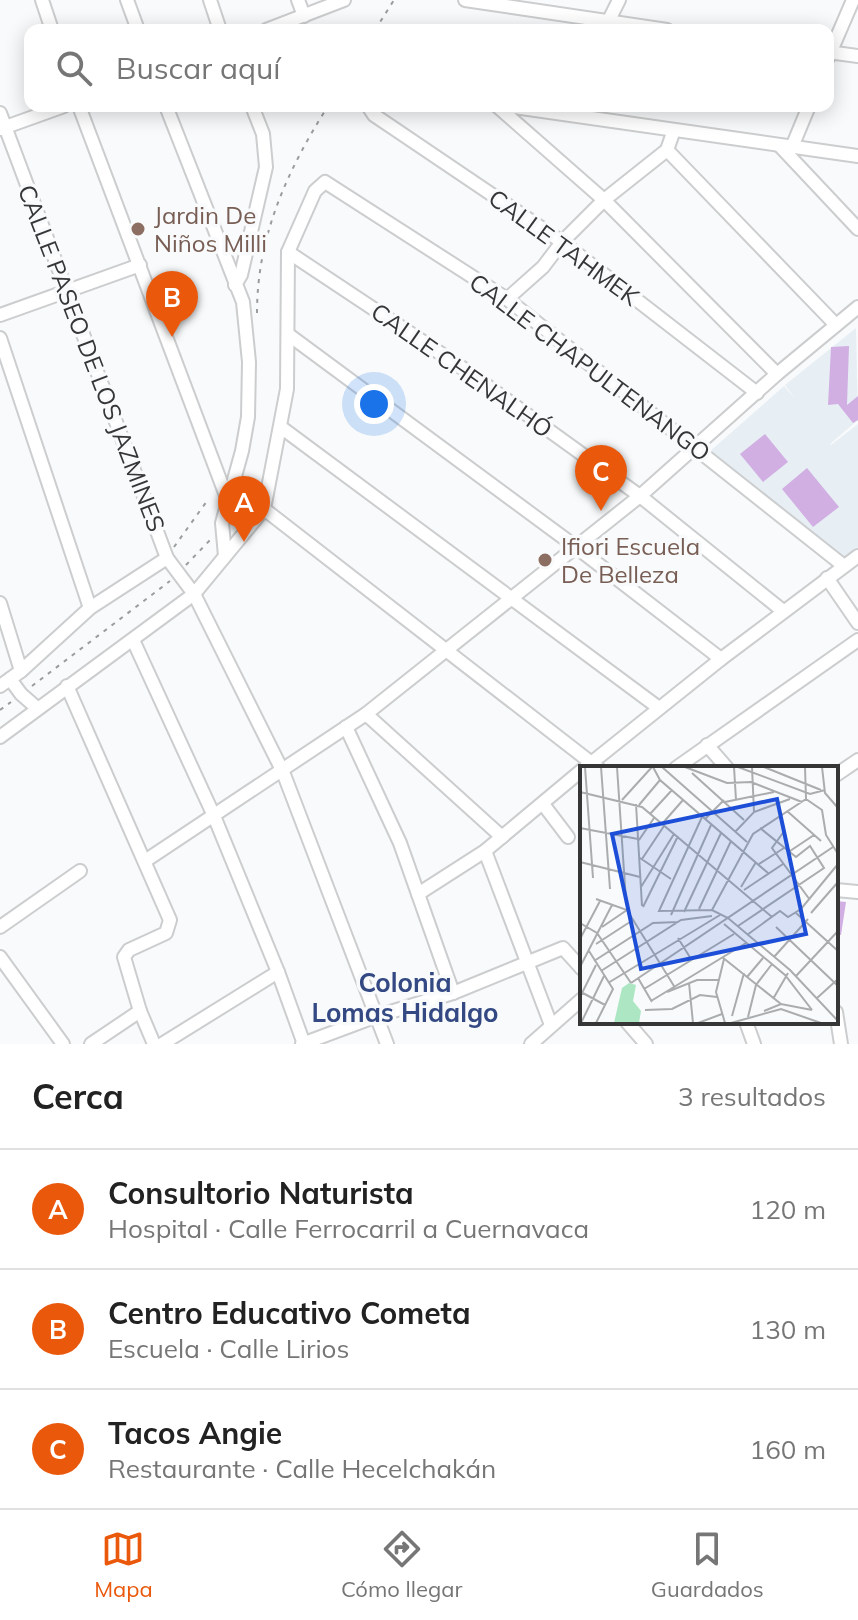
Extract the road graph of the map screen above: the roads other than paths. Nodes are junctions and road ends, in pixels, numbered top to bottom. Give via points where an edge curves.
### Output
1 (42, 0) edge
2 (127, 0) edge
3 (210, 0) edge
4 (298, 0) edge
5 (344, 0) edge
6 (465, 0) edge
7 (619, 0) edge
8 (853, 0) edge
9 (304, 16) junction
10 (50, 24) edge
11 (136, 24) edge
12 (218, 24) edge
13 (282, 24) edge
14 (595, 24) edge
15 (607, 24) edge
16 (834, 43) edge
17 (834, 54) edge
18 (858, 56) edge
19 (47, 112) edge
20 (81, 112) edge
21 (168, 112) edge
22 (254, 112) edge
23 (372, 112) edge
24 (504, 112) edge
25 (579, 112) edge
26 (806, 112) edge
27 (0, 113) edge
28 (2, 128) edge
29 (674, 130) junction
30 (786, 146) junction
31 (667, 150) junction
32 (858, 156) edge
33 (604, 200) junction
34 (858, 229) edge
35 (562, 242) junction
36 (288, 252) junction
37 (140, 265) junction
38 (235, 285) junction
39 (66, 291) junction
40 (507, 299) junction
41 (856, 314) edge
42 (0, 315) edge
43 (836, 325) junction
44 (289, 335) junction
45 (0, 338) edge
46 (777, 374) junction
47 (757, 393) junction
48 (282, 428) junction
49 (696, 447) junction
50 (640, 496) junction
51 (228, 501) junction
52 (264, 509) junction
53 (576, 547) junction
54 (225, 556) junction
55 (858, 556) edge
56 (167, 558) junction
57 (844, 566) junction
58 (827, 578) junction
59 (194, 594) junction
60 (511, 596) junction
61 (0, 603) edge
62 (90, 608) junction
63 (783, 611) junction
64 (858, 623) edge
65 (133, 640) junction
66 (858, 640) edge
67 (446, 648) junction
68 (721, 659) junction
69 (21, 671) junction
70 (5, 682) edge
71 (67, 686) junction
72 (37, 708) junction
73 (659, 708) junction
74 (366, 714) junction
75 (346, 727) junction
76 (0, 737) edge
77 (707, 745) junction
78 (858, 760) edge
79 (588, 766) edge
80 (590, 766) edge
81 (679, 766) edge
82 (725, 766) edge
83 (283, 772) junction
84 (580, 774) edge
85 (838, 774) edge
86 (543, 804) junction
87 (214, 816) junction
88 (502, 837) junction
89 (568, 837) dead end
90 (485, 851) junction
91 (145, 861) junction
92 (80, 871) dead end
93 (838, 890) edge
94 (858, 892) edge
95 (418, 894) junction
96 (0, 927) edge
97 (0, 957) edge
98 (527, 965) junction
99 (580, 967) edge
100 (278, 972) junction
101 (453, 993) junction
102 (580, 1001) edge
103 (140, 1011) junction
104 (377, 1016) junction
105 (629, 1024) edge
106 (747, 1024) edge
107 (838, 1024) edge
108 (551, 1025) junction
109 (63, 1044) edge
110 (91, 1044) edge
111 (154, 1044) edge
112 (162, 1044) edge
113 (303, 1044) edge
114 (387, 1044) edge
115 (531, 1044) edge
116 (646, 1044) edge
117 (754, 1044) edge
118 (841, 1044) edge

1 - 10 street
2 - 11 street
3 - 12 street
4 - 9 street
5 - 9 street
6 - 14 street
7 - 15 street
8 - 16 street
9 - 13 street
17 - 18 street
19 - 28 street
20 - 37 street
21 - 38 street
22 - 38 street via 266,167
23 - 35 street, CALLE TAHMEK
24 - 33 street
25 - 29 street
26 - 30 street
27 - 28 street, CALLE PASEO DE LOS JAZMINES
28 - 39 street, CALLE PASEO DE LOS JAZMINES
29 - 30 street
29 - 31 street
30 - 32 street
30 - 34 street
31 - 33 street
31 - 43 street
33 - 35 street
33 - 46 street
35 - 40 street
35 - 47 street, CALLE TAHMEK
36 - 40 street, CALLE CHAPULTENANGO via 315,191 325,182
36 - 44 street
36 - 50 street, CALLE CHENALHÓ via 461,367
37 - 39 street
37 - 51 street
38 - 51 street via 243,302 249,362 248,417
39 - 42 street
39 - 56 street, CALLE PASEO DE LOS JAZMINES
40 - 49 street, CALLE CHAPULTENANGO
41 - 43 street
43 - 46 street
44 - 48 street
44 - 53 street
45 - 62 street
46 - 47 street
47 - 49 street
48 - 52 street
48 - 60 street
49 - 50 street
49 - 57 street, CALLE CHAPULTENANGO
50 - 53 street
50 - 63 street, CALLE CHENALHÓ
51 - 54 street via 222,523
52 - 54 street
52 - 67 street
53 - 60 street
53 - 68 street
54 - 59 street
55 - 57 street
56 - 59 street, CALLE PASEO DE LOS JAZMINES
56 - 62 street
57 - 58 street
58 - 63 street
58 - 64 street
59 - 65 street
59 - 83 street, CALLE PASEO DE LOS JAZMINES
60 - 67 street
60 - 73 street
61 - 69 street
62 - 69 street
63 - 68 street
65 - 71 street
65 - 87 street
66 - 77 street
67 - 74 street
67 - 79 street
68 - 73 street
69 - 70 street
70 - 72 street
71 - 72 street
71 - 91 street
72 - 76 street
73 - 80 street
74 - 75 street
74 - 88 street
75 - 83 street
75 - 95 street
77 - 81 street
77 - 82 street
78 - 85 street
83 - 87 street
83 - 104 street, CALLE PASEO DE LOS JAZMINES
84 - 86 street
86 - 88 street
86 - 89 street
87 - 91 street
87 - 100 street
88 - 90 street
90 - 95 street
90 - 98 street
91 - 103 street via 170,920 166,933 124,957
92 - 96 street
93 - 94 street
95 - 101 street
97 - 109 street
98 - 99 street via 563,948
98 - 101 street
98 - 108 street
100 - 112 street
100 - 113 street
101 - 104 street
102 - 108 street
103 - 110 street
103 - 111 street
104 - 113 street
104 - 114 street, CALLE PASEO DE LOS JAZMINES
105 - 116 street
106 - 117 street
107 - 118 street
108 - 115 street

